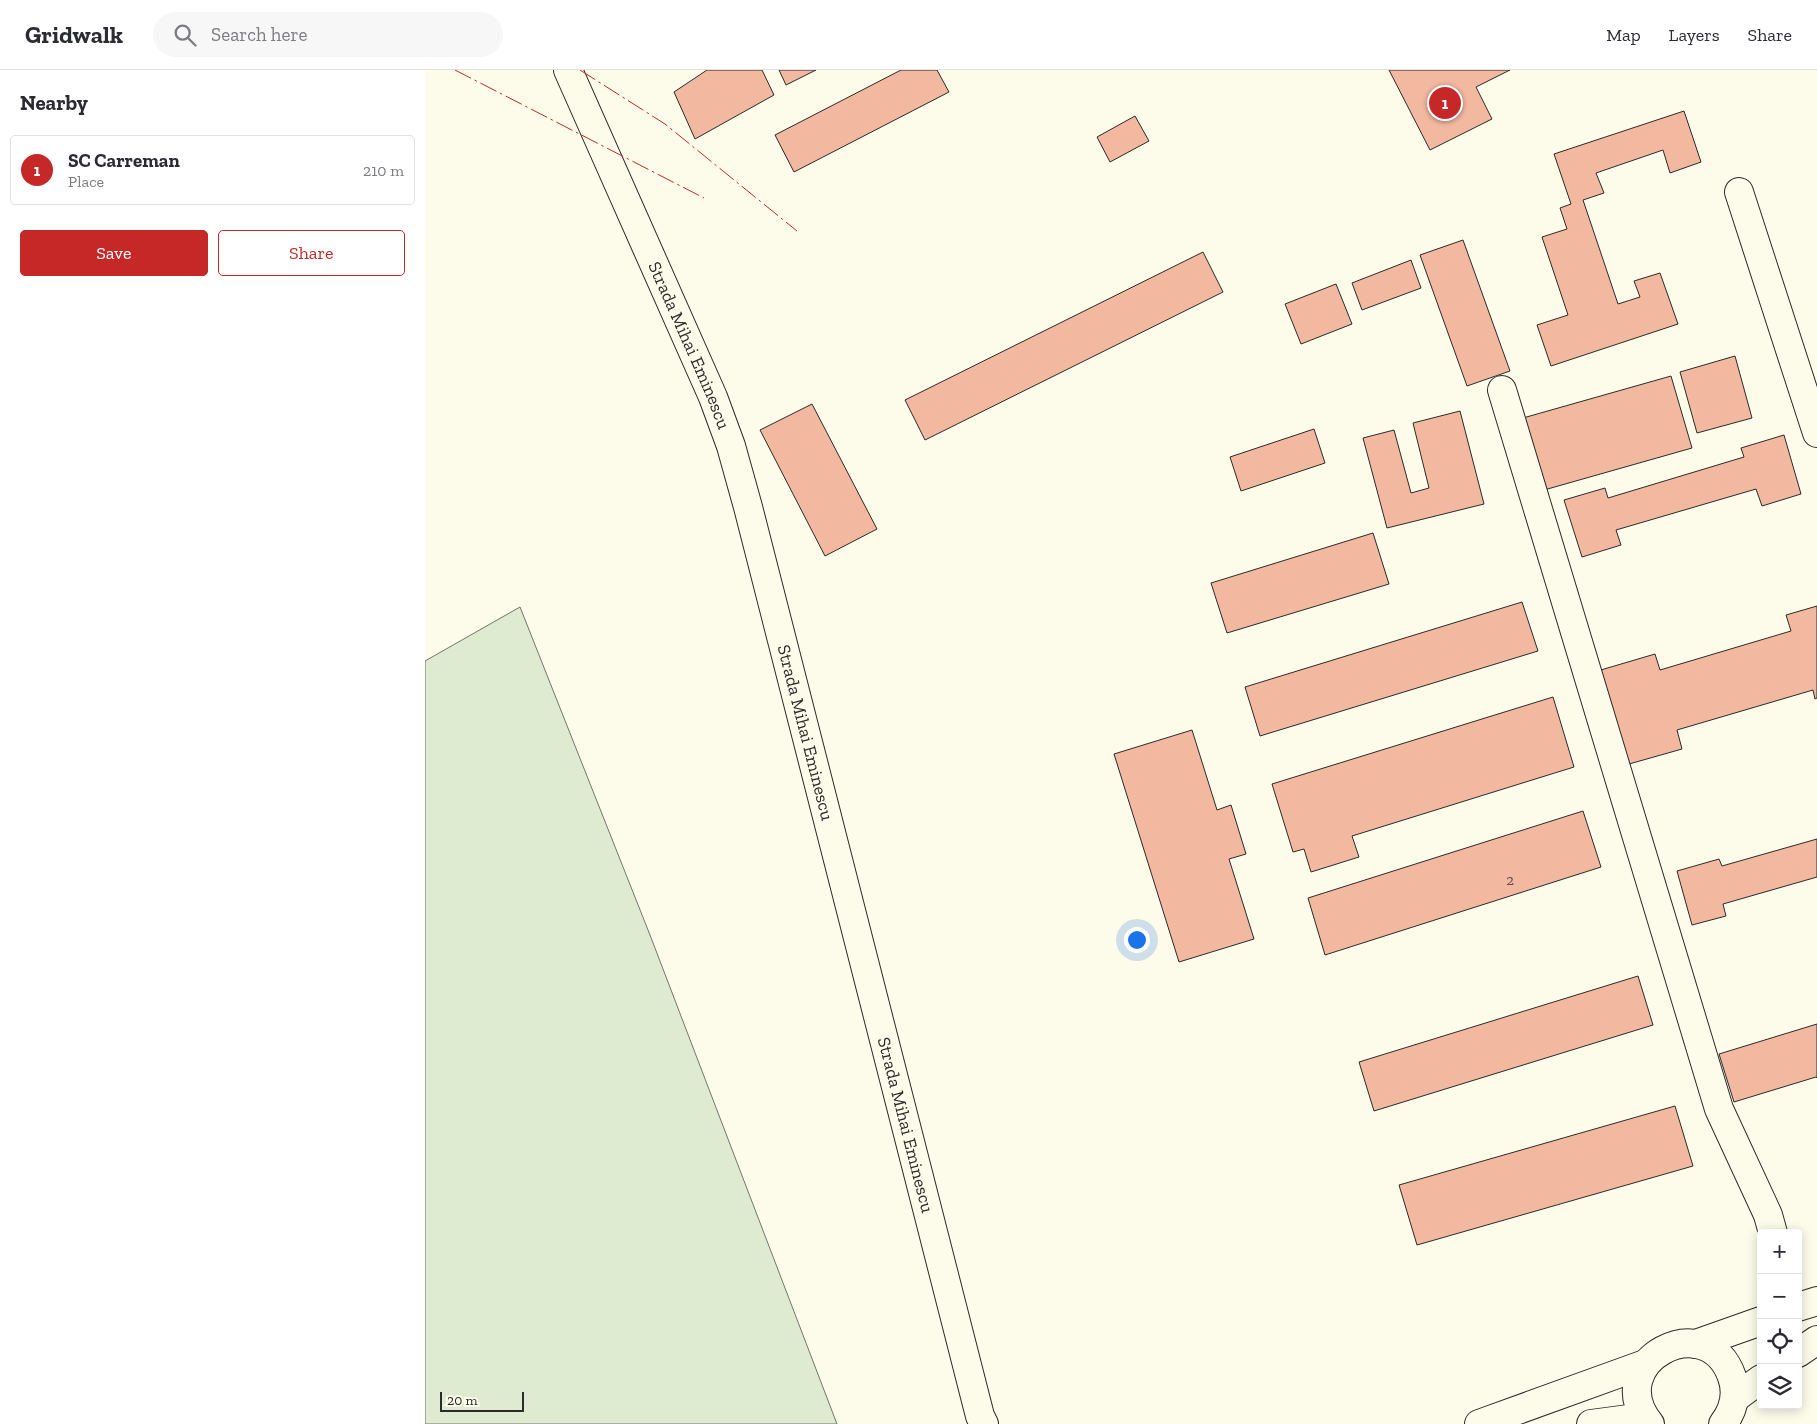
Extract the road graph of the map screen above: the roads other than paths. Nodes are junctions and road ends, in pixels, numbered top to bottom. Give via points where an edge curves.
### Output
1 (568, 70) edge
2 (1739, 192) dead end
3 (1502, 390) dead end
4 (1817, 433) edge
5 (1772, 1229) edge
6 (1817, 1301) edge
7 (1802, 1306) edge
8 (1757, 1321) edge
9 (1817, 1340) edge
10 (1696, 1344) junction
11 (1802, 1350) edge
12 (1645, 1364) junction
13 (1757, 1384) edge
14 (1729, 1416) edge
15 (1647, 1420) edge
16 (981, 1421) edge
17 (1479, 1424) edge
18 (1591, 1424) edge

1 - 16 street, Strada Mihai Eminescu via 713,396 731,446
2 - 4 street
3 - 5 street via 1719,1109
6 - 7 street
8 - 10 street
9 - 11 street
10 - 12 street via 1681,1343 1667,1347
10 - 14 street via 1721,1358 1729,1369 1734,1383
12 - 15 street via 1637,1390 1638,1404
12 - 17 street
13 - 14 street
15 - 18 street

